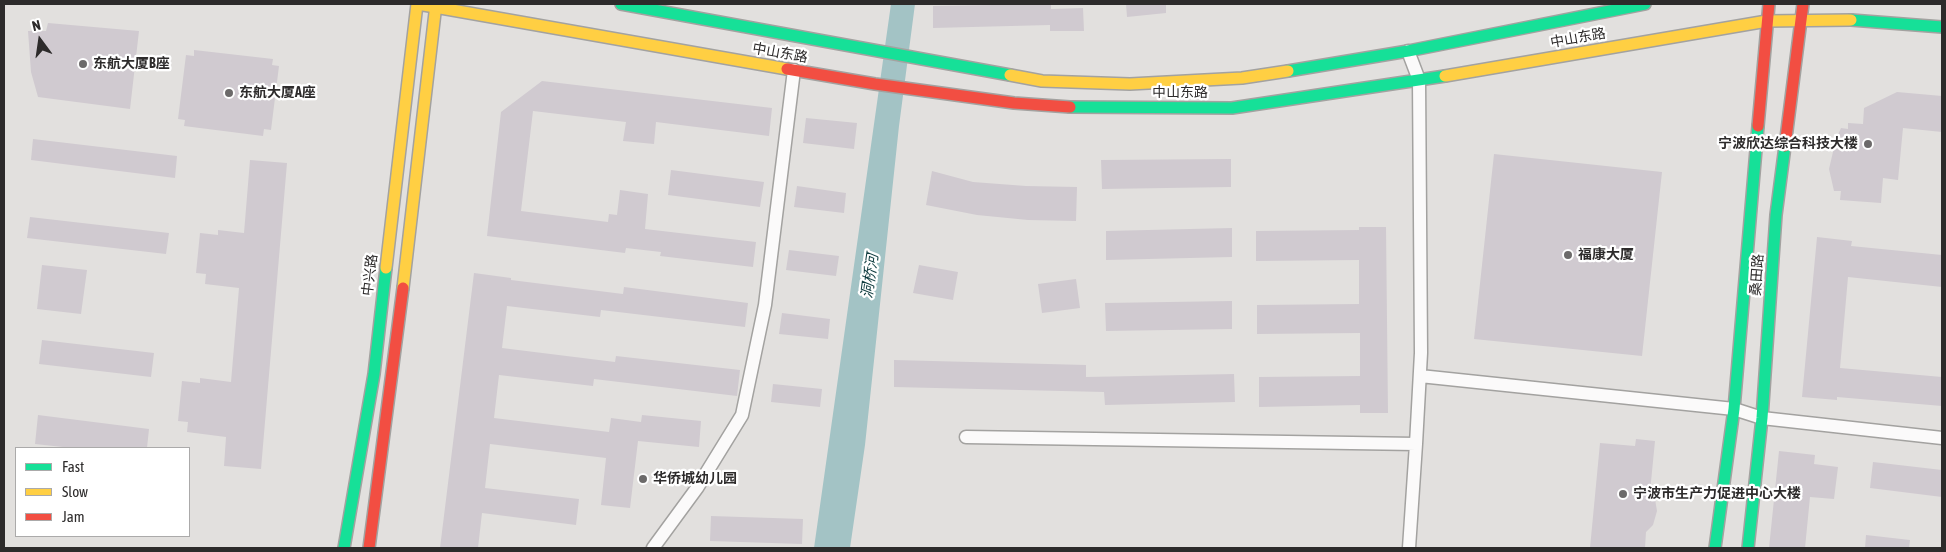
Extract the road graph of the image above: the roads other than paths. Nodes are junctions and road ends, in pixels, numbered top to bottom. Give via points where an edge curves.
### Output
1 (418, 4) edge
2 (621, 4) edge
3 (1645, 4) edge
4 (1769, 4) edge
5 (1803, 4) edge
6 (436, 6) edge
7 (1801, 20) junction
8 (1767, 21) junction
9 (1942, 28) edge
10 (1408, 51) junction
11 (794, 70) junction
12 (1419, 80) junction
13 (1420, 376) junction
14 (1734, 409) junction
15 (1762, 418) junction
16 (966, 437) dead end
17 (1942, 438) edge
18 (1416, 444) junction
19 (344, 548) edge
20 (369, 548) edge
21 (653, 548) edge
22 (1409, 548) edge
23 (1715, 548) edge
24 (1748, 548) edge

1 - 6 main road, 中山东路
1 - 19 main road, 中兴路 via 374,374
2 - 10 main road, 中山东路 via 1042,81 1130,84 1242,78
3 - 10 main road, 中山东路
4 - 8 main road, 桑田路
5 - 7 main road, 桑田路
6 - 11 main road, 中山东路
6 - 20 main road
7 - 8 main road, 中山东路
7 - 9 main road, 中山东路 via 1863,20
7 - 15 main road, 桑田路 via 1776,215
8 - 12 main road, 中山东路
8 - 14 main road, 桑田路
10 - 12 street
11 - 12 main road, 中山东路 via 1014,103 1088,108 1232,108
11 - 21 street via 765,305 742,415 697,488
12 - 13 street
13 - 14 street
13 - 18 street
14 - 15 street
14 - 23 main road, 桑田路
15 - 17 street
15 - 24 main road, 桑田路
16 - 18 street
18 - 22 street

